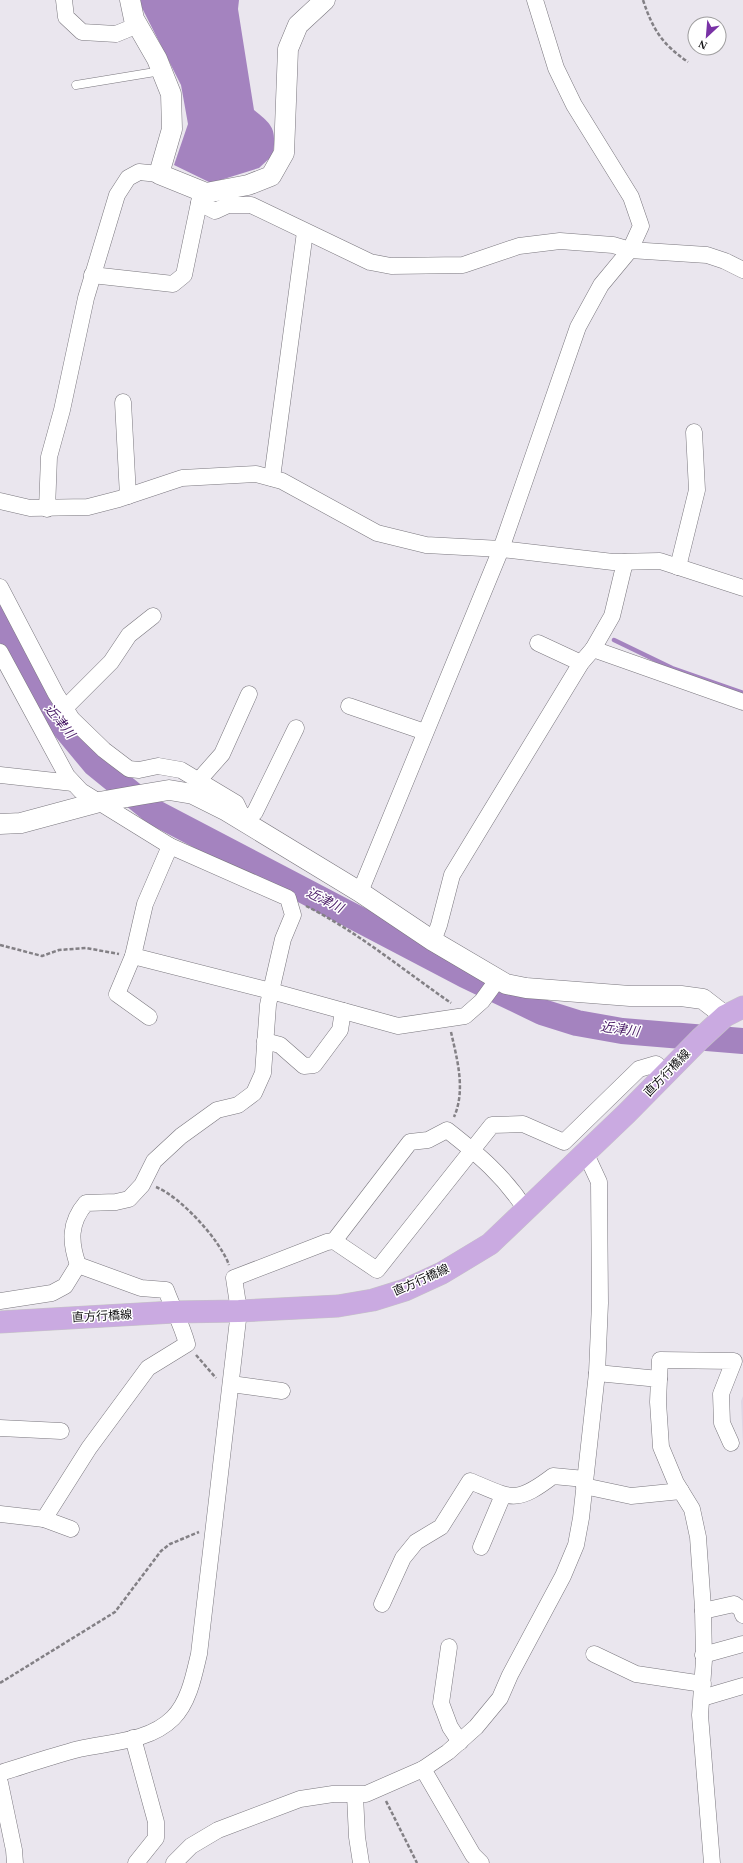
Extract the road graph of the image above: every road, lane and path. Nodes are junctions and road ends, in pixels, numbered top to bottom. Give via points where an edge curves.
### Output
1 (64, 0) edge
2 (130, 0) edge
3 (325, 0) edge
4 (535, 0) edge
5 (643, 0) edge
6 (138, 25) junction
7 (688, 62) dead end
8 (162, 71) junction
9 (76, 85) dead end
10 (159, 174) junction
11 (200, 197) junction
12 (305, 232) junction
13 (630, 250) junction
14 (743, 270) edge
15 (92, 275) junction
16 (123, 402) dead end
17 (694, 432) dead end
18 (272, 478) junction
19 (128, 496) junction
20 (0, 501) edge
21 (47, 508) junction
22 (501, 549) junction
23 (625, 562) junction
24 (678, 567) junction
25 (0, 587) edge
26 (743, 588) edge
27 (153, 616) dead end
28 (538, 643) dead end
29 (593, 649) junction
30 (0, 652) edge
31 (581, 663) junction
32 (249, 694) dead end
33 (743, 702) edge
34 (349, 706) dead end
35 (65, 708) junction
36 (296, 728) dead end
37 (425, 732) junction
38 (0, 775) edge
39 (199, 780) junction
40 (73, 783) junction
41 (99, 802) junction
42 (245, 822) junction
43 (0, 824) edge
44 (170, 846) junction
45 (360, 892) junction
46 (288, 898) junction
47 (433, 941) junction
48 (0, 945) edge
49 (133, 956) junction
50 (498, 979) junction
51 (271, 991) junction
52 (344, 1010) junction
53 (734, 1012) edge
54 (465, 1016) junction
55 (148, 1017) dead end
56 (448, 1018) junction
57 (265, 1041) junction
58 (667, 1073) junction
59 (447, 1130) junction
60 (473, 1150) junction
61 (586, 1154) junction
62 (142, 1185) junction
63 (526, 1210) junction
64 (334, 1241) junction
65 (78, 1265) junction
66 (234, 1278) junction
67 (0, 1301) edge
68 (239, 1311) junction
69 (174, 1312) junction
70 (0, 1322) edge
71 (187, 1344) junction
72 (597, 1373) junction
73 (659, 1378) junction
74 (230, 1388) junction
75 (282, 1391) dead end
76 (0, 1428) edge
77 (61, 1431) dead end
78 (730, 1443) dead end
79 (585, 1482) junction
80 (681, 1491) junction
81 (503, 1495) junction
82 (0, 1514) edge
83 (44, 1519) junction
84 (214, 1526) junction
85 (71, 1529) dead end
86 (481, 1547) dead end
87 (382, 1604) dead end
88 (703, 1611) junction
89 (743, 1615) edge
90 (743, 1644) edge
91 (449, 1647) dead end
92 (594, 1654) dead end
93 (703, 1655) junction
94 (0, 1683) edge
95 (743, 1686) edge
96 (702, 1691) junction
97 (133, 1738) junction
98 (460, 1742) junction
99 (423, 1769) junction
100 (0, 1773) edge
101 (0, 1783) edge
102 (380, 1788) junction
103 (355, 1795) junction
104 (15, 1863) edge
105 (136, 1863) edge
106 (174, 1863) edge
107 (361, 1863) edge
108 (418, 1863) edge
109 (481, 1863) edge
110 (712, 1863) edge

1 - 6 street via 66,17 82,32 116,34
2 - 6 street
3 - 11 street via 298,25 288,49 284,153 271,176 248,185 206,193
4 - 13 street via 556,68 574,105 631,197 641,226
5 - 7 path via 651,23 660,38
6 - 8 street
8 - 9 lane
8 - 10 street via 171,94 172,129
10 - 11 street
10 - 15 street via 140,172 128,178 117,195
11 - 12 street via 215,211 228,205 251,205
11 - 15 street via 184,275 173,284
12 - 13 street via 370,262 391,266 463,265 518,246 560,241 613,245
12 - 18 street
13 - 14 street via 707,255
13 - 22 street via 601,285 578,327
15 - 21 street via 49,457
16 - 19 street
17 - 24 street via 697,490
18 - 19 street via 256,474 182,478
18 - 22 street via 377,533 426,545
19 - 21 street via 88,507
20 - 21 street via 30,508
22 - 23 street
22 - 37 street
23 - 24 street via 660,561
23 - 29 street via 612,616
24 - 26 street
25 - 35 street
27 - 35 street via 128,635 111,662
28 - 31 street
29 - 31 street
29 - 33 street
30 - 40 street
31 - 47 street via 452,875
32 - 39 street via 222,754
34 - 37 street
35 - 39 street via 104,750 129,769 139,770 158,766 181,770
36 - 42 street via 255,812
37 - 45 street
38 - 40 street
39 - 42 street via 236,804
40 - 41 street
41 - 42 street via 169,790 193,794
41 - 43 street via 21,823
41 - 44 street
42 - 45 street
44 - 46 street
44 - 49 street via 145,904
45 - 47 street
46 - 51 street via 293,915 283,939
46 - 54 path via 333,922 456,1006
47 - 50 street
48 - 49 path via 42,956 59,950 86,948
49 - 51 street
49 - 55 street via 117,994
50 - 53 street via 506,984 526,988 703,999
50 - 54 street via 482,1001
51 - 52 street
51 - 57 street
52 - 56 street via 398,1026
52 - 57 street via 340,1030 314,1065 304,1066 280,1045
53 - 58 main road, 直方行橋線
54 - 56 street
56 - 59 path via 460,1072 455,1113
57 - 62 street via 263,1073 254,1093 238,1105 217,1110 181,1136 154,1161
58 - 60 street via 656,1064 639,1069 564,1142 523,1124 492,1125
58 - 61 main road, 直方行橋線
59 - 60 street
59 - 64 street via 428,1140 410,1142
60 - 63 street via 495,1170
60 - 64 street via 377,1270
61 - 63 main road, 直方行橋線
61 - 72 street via 599,1182 600,1303
62 - 65 street via 129,1199 86,1203 79,1211 74,1226 72,1248
62 - 66 path via 165,1190 184,1205 224,1251
63 - 68 main road, 直方行橋線 via 490,1244 442,1273 405,1290 373,1300 338,1306
64 - 66 street
65 - 67 street via 65,1286 52,1293
65 - 69 street via 141,1288 166,1290
66 - 68 street
68 - 69 main road, 直方行橋線
68 - 74 street
69 - 70 main road, 直方行橋線
69 - 71 street
71 - 74 path
71 - 83 street via 148,1368 89,1448
72 - 73 street
72 - 79 street
73 - 78 street via 660,1360 734,1361 721,1394 722,1422
73 - 80 street via 661,1447
74 - 75 street
74 - 84 street
76 - 77 street
79 - 80 street via 631,1496
79 - 81 street via 553,1476 534,1490 517,1497
79 - 98 street via 576,1545 563,1576 500,1698
80 - 88 street via 692,1509 698,1537
81 - 86 street
81 - 87 street via 470,1481 441,1527 416,1542 403,1558
82 - 83 street
83 - 85 street
84 - 94 path via 170,1544 161,1551 115,1612
84 - 97 street via 199,1654 190,1686 174,1717 155,1732
88 - 89 street via 734,1604 741,1609
88 - 93 street
90 - 93 street
91 - 98 street via 441,1703 450,1727
92 - 96 street via 636,1674
93 - 96 street
95 - 96 street
96 - 110 street via 700,1716
97 - 100 street via 78,1750
97 - 105 street via 156,1822 156,1838
98 - 99 street
99 - 102 street
99 - 109 street via 473,1855
101 - 104 street
102 - 103 street via 366,1794
102 - 108 path
103 - 106 street via 333,1794 300,1799 218,1830 191,1846
103 - 107 street

